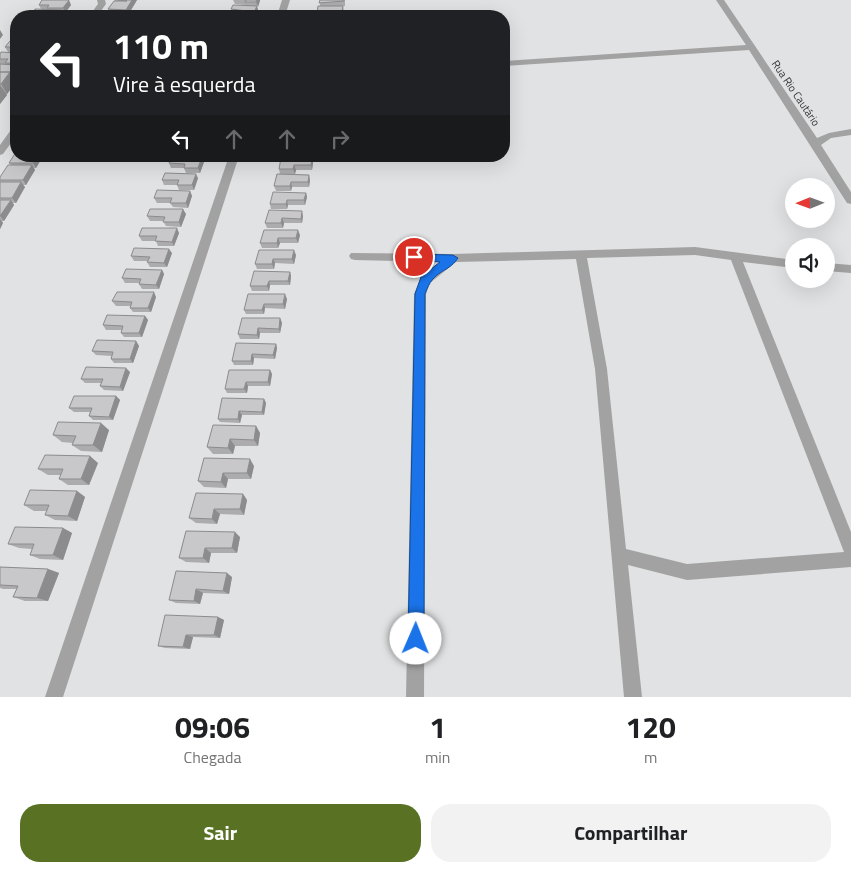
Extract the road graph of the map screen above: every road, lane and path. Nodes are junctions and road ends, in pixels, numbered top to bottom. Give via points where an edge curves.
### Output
1 (720, 0) edge
2 (752, 47) junction
3 (510, 64) edge
4 (851, 132) edge
5 (10, 138) edge
6 (816, 144) junction
7 (0, 152) edge
8 (232, 162) edge
9 (851, 200) edge
10 (581, 254) junction
11 (355, 256) dead end
12 (453, 258) junction
13 (736, 258) junction
14 (785, 263) edge
15 (835, 268) edge
16 (851, 269) edge
17 (851, 551) edge
18 (618, 555) junction
19 (851, 559) edge
20 (54, 697) edge
21 (415, 697) edge
22 (633, 697) edge

1 - 2 street, Rua Rio Cautário
2 - 3 street
2 - 6 street, Rua Rio Cautário
4 - 6 street via 822,138
5 - 7 street
6 - 9 street, Rua Rio Cautário
8 - 20 street
10 - 12 street
10 - 13 street via 696,251
10 - 18 street via 600,369
11 - 12 street
12 - 21 street via 425,280 420,294
13 - 14 street
13 - 17 street
15 - 16 street
18 - 19 street via 688,572
18 - 22 street

